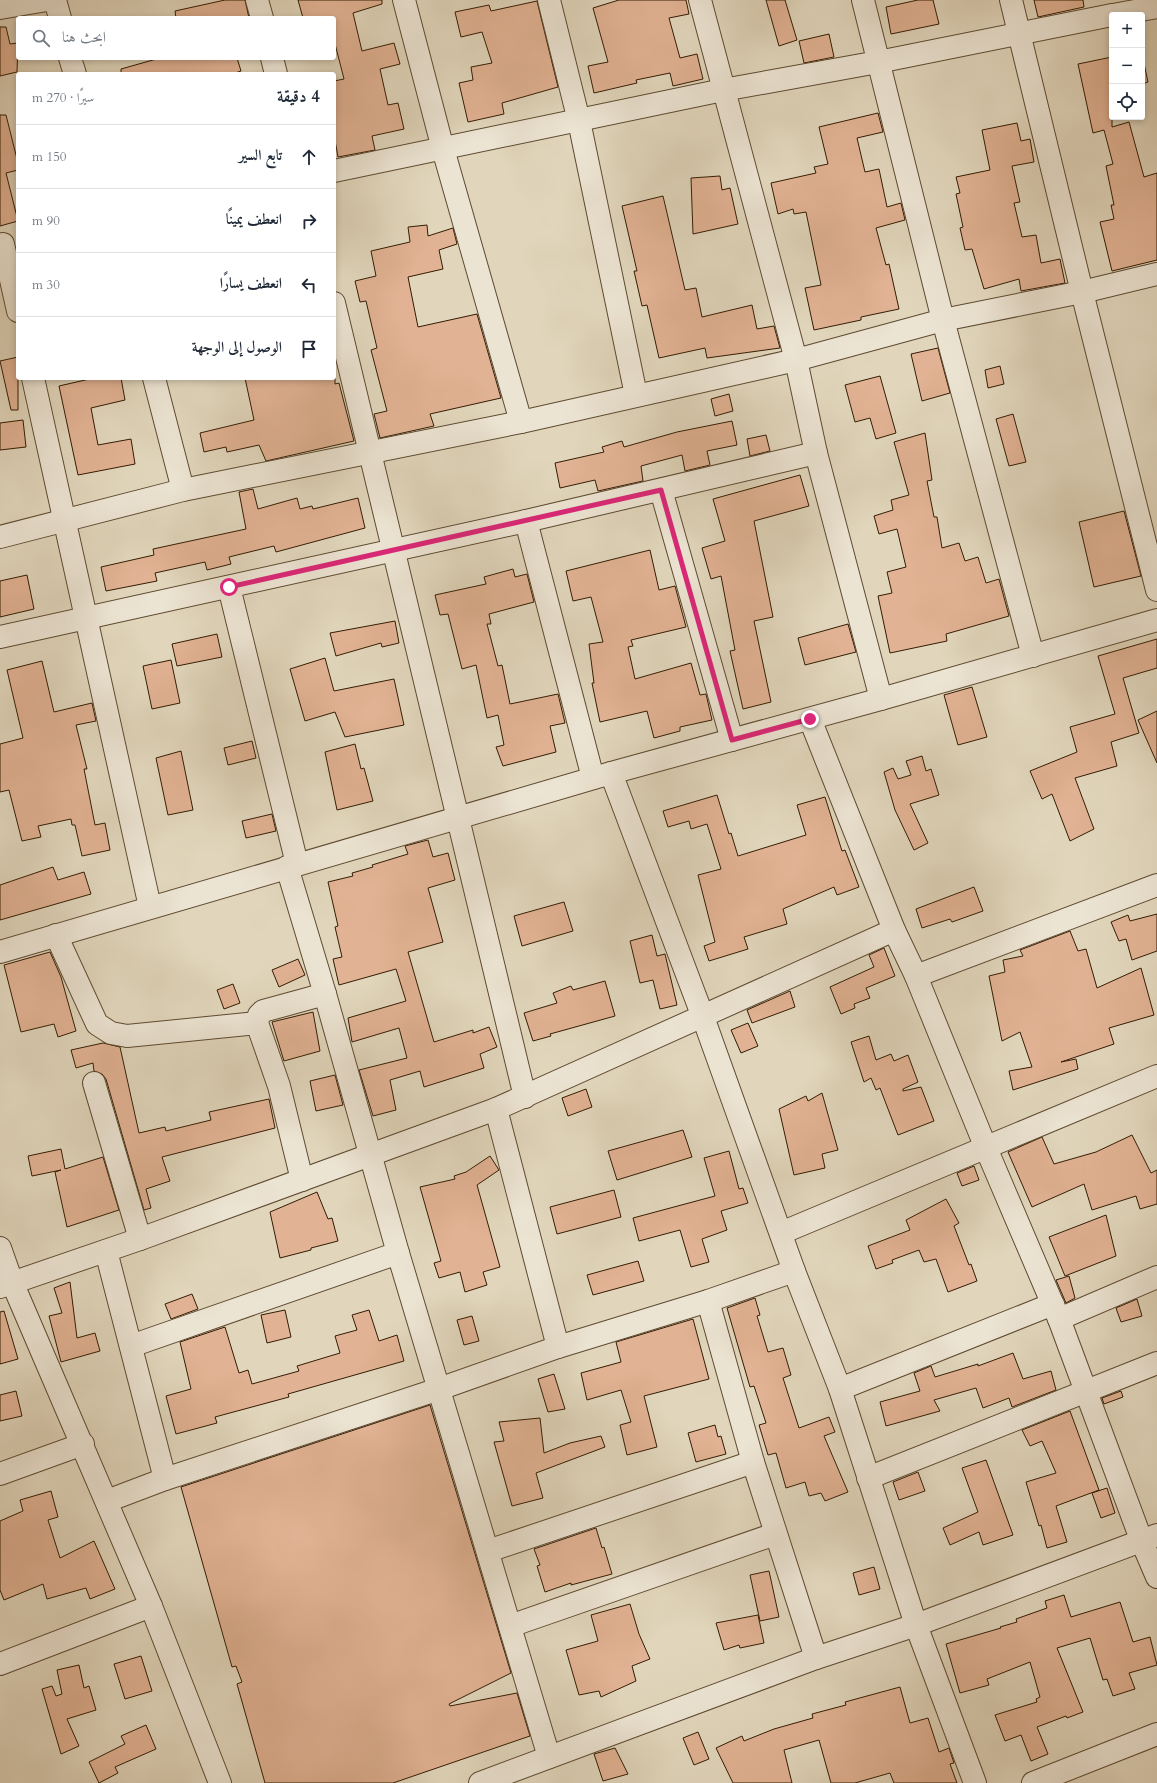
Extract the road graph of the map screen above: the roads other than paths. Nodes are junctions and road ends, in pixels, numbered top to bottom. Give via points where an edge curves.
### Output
1 (47, 0) edge
2 (55, 0) edge
3 (257, 0) edge
4 (404, 0) edge
5 (549, 0) edge
6 (700, 0) edge
7 (863, 0) edge
8 (1011, 0) edge
9 (1157, 7) edge
10 (0, 8) edge
11 (1130, 12) edge
12 (59, 16) edge
13 (261, 16) edge
14 (1109, 16) edge
15 (1019, 33) junction
16 (70, 60) edge
17 (272, 60) edge
18 (878, 62) junction
19 (74, 72) edge
20 (276, 72) edge
21 (723, 90) junction
22 (579, 121) junction
23 (444, 149) junction
24 (336, 171) edge
25 (7, 243) edge
26 (1157, 274) edge
27 (1082, 292) junction
28 (16, 299) edge
29 (336, 311) edge
30 (943, 320) junction
31 (796, 360) junction
32 (33, 380) edge
33 (155, 380) edge
34 (636, 395) junction
35 (521, 422) junction
36 (370, 453) junction
37 (816, 453) junction
38 (183, 490) junction
39 (661, 490) junction
40 (64, 521) junction
41 (526, 521) junction
42 (0, 537) edge
43 (394, 550) junction
44 (229, 587) junction
45 (1157, 590) edge
46 (87, 617) junction
47 (1157, 620) edge
48 (0, 638) edge
49 (1033, 656) junction
50 (881, 699) junction
51 (810, 719) junction
52 (732, 740) junction
53 (602, 775) junction
54 (457, 819) junction
55 (292, 865) junction
56 (1157, 885) edge
57 (150, 907) junction
58 (894, 930) junction
59 (56, 935) junction
60 (0, 952) edge
61 (916, 976) junction
62 (325, 994) junction
63 (703, 1017) junction
64 (258, 1023) junction
65 (1157, 1076) edge
66 (94, 1083) dead end
67 (525, 1097) junction
68 (496, 1109) junction
69 (986, 1148) junction
70 (371, 1156) junction
71 (302, 1180) junction
72 (781, 1234) junction
73 (140, 1239) junction
74 (0, 1248) edge
75 (106, 1251) junction
76 (398, 1253) junction
77 (794, 1271) junction
78 (1157, 1277) edge
79 (6, 1284) edge
80 (708, 1301) junction
81 (1056, 1312) junction
82 (131, 1346) junction
83 (558, 1347) junction
84 (1157, 1363) edge
85 (439, 1389) junction
86 (840, 1389) junction
87 (1087, 1390) junction
88 (83, 1444) junction
89 (753, 1462) junction
90 (0, 1474) edge
91 (868, 1478) junction
92 (165, 1479) junction
93 (107, 1501) junction
94 (775, 1534) junction
95 (1150, 1538) edge
96 (488, 1551) junction
97 (1157, 1577) edge
98 (151, 1606) junction
99 (916, 1625) junction
100 (510, 1626) junction
101 (816, 1658) junction
102 (0, 1664) edge
103 (1157, 1734) edge
104 (549, 1757) junction
105 (529, 1774) edge
106 (220, 1783) edge
107 (480, 1783) edge
108 (975, 1783) edge
109 (1033, 1783) edge

1 - 10 street
2 - 12 street
3 - 13 street
4 - 23 street
5 - 22 street
6 - 21 street
7 - 18 street
8 - 15 street
9 - 11 street
14 - 15 street
15 - 18 street
15 - 27 street
16 - 19 street
17 - 20 street
18 - 21 street
18 - 30 street
21 - 22 street
21 - 31 street
22 - 23 street
22 - 34 street
23 - 24 street
23 - 35 street
25 - 28 street
26 - 27 street
27 - 30 street
27 - 45 street
29 - 36 street
30 - 31 street
30 - 49 street
31 - 34 street
31 - 37 street
32 - 40 street
33 - 38 street
34 - 35 street
35 - 36 street
36 - 38 street
36 - 43 street
37 - 39 street
37 - 50 street
38 - 40 street
39 - 41 street
39 - 52 street
40 - 42 street
40 - 46 street
41 - 43 street
41 - 53 street
43 - 44 street
43 - 54 street
44 - 46 street
44 - 55 street
46 - 48 street
46 - 57 street
47 - 49 street
49 - 50 street
50 - 51 street
51 - 52 street
51 - 58 street
52 - 53 street
53 - 54 street
53 - 63 street
54 - 55 street
54 - 67 street
55 - 57 street
55 - 62 street
56 - 61 street
57 - 59 street
58 - 61 street
58 - 63 street
59 - 60 street
59 - 64 street via 97,1024 111,1033 127,1036
61 - 69 street
62 - 64 street via 263,1011 258,1015
62 - 70 street
63 - 67 street
63 - 72 street
64 - 71 street via 279,1086
65 - 69 street
66 - 73 street
67 - 68 street
68 - 70 street
68 - 83 street
69 - 72 street
69 - 81 street
70 - 71 street
70 - 76 street
71 - 73 street
72 - 77 street
73 - 75 street
74 - 79 street
75 - 79 street
75 - 82 street
76 - 82 street
76 - 85 street
77 - 80 street
77 - 86 street
78 - 81 street
79 - 88 street
80 - 83 street
80 - 89 street
81 - 86 street
81 - 87 street
82 - 92 street
83 - 85 street
84 - 87 street
85 - 92 street
85 - 96 street
86 - 91 street
87 - 91 street
87 - 95 street
88 - 90 street
88 - 93 street
89 - 94 street
89 - 96 street
91 - 99 street
92 - 93 street
93 - 98 street
94 - 100 street
94 - 101 street
95 - 97 street
95 - 99 street
96 - 100 street
98 - 102 street
98 - 106 street
99 - 101 street
99 - 108 street
100 - 104 street
101 - 104 street
103 - 109 street
104 - 105 street
105 - 107 street

